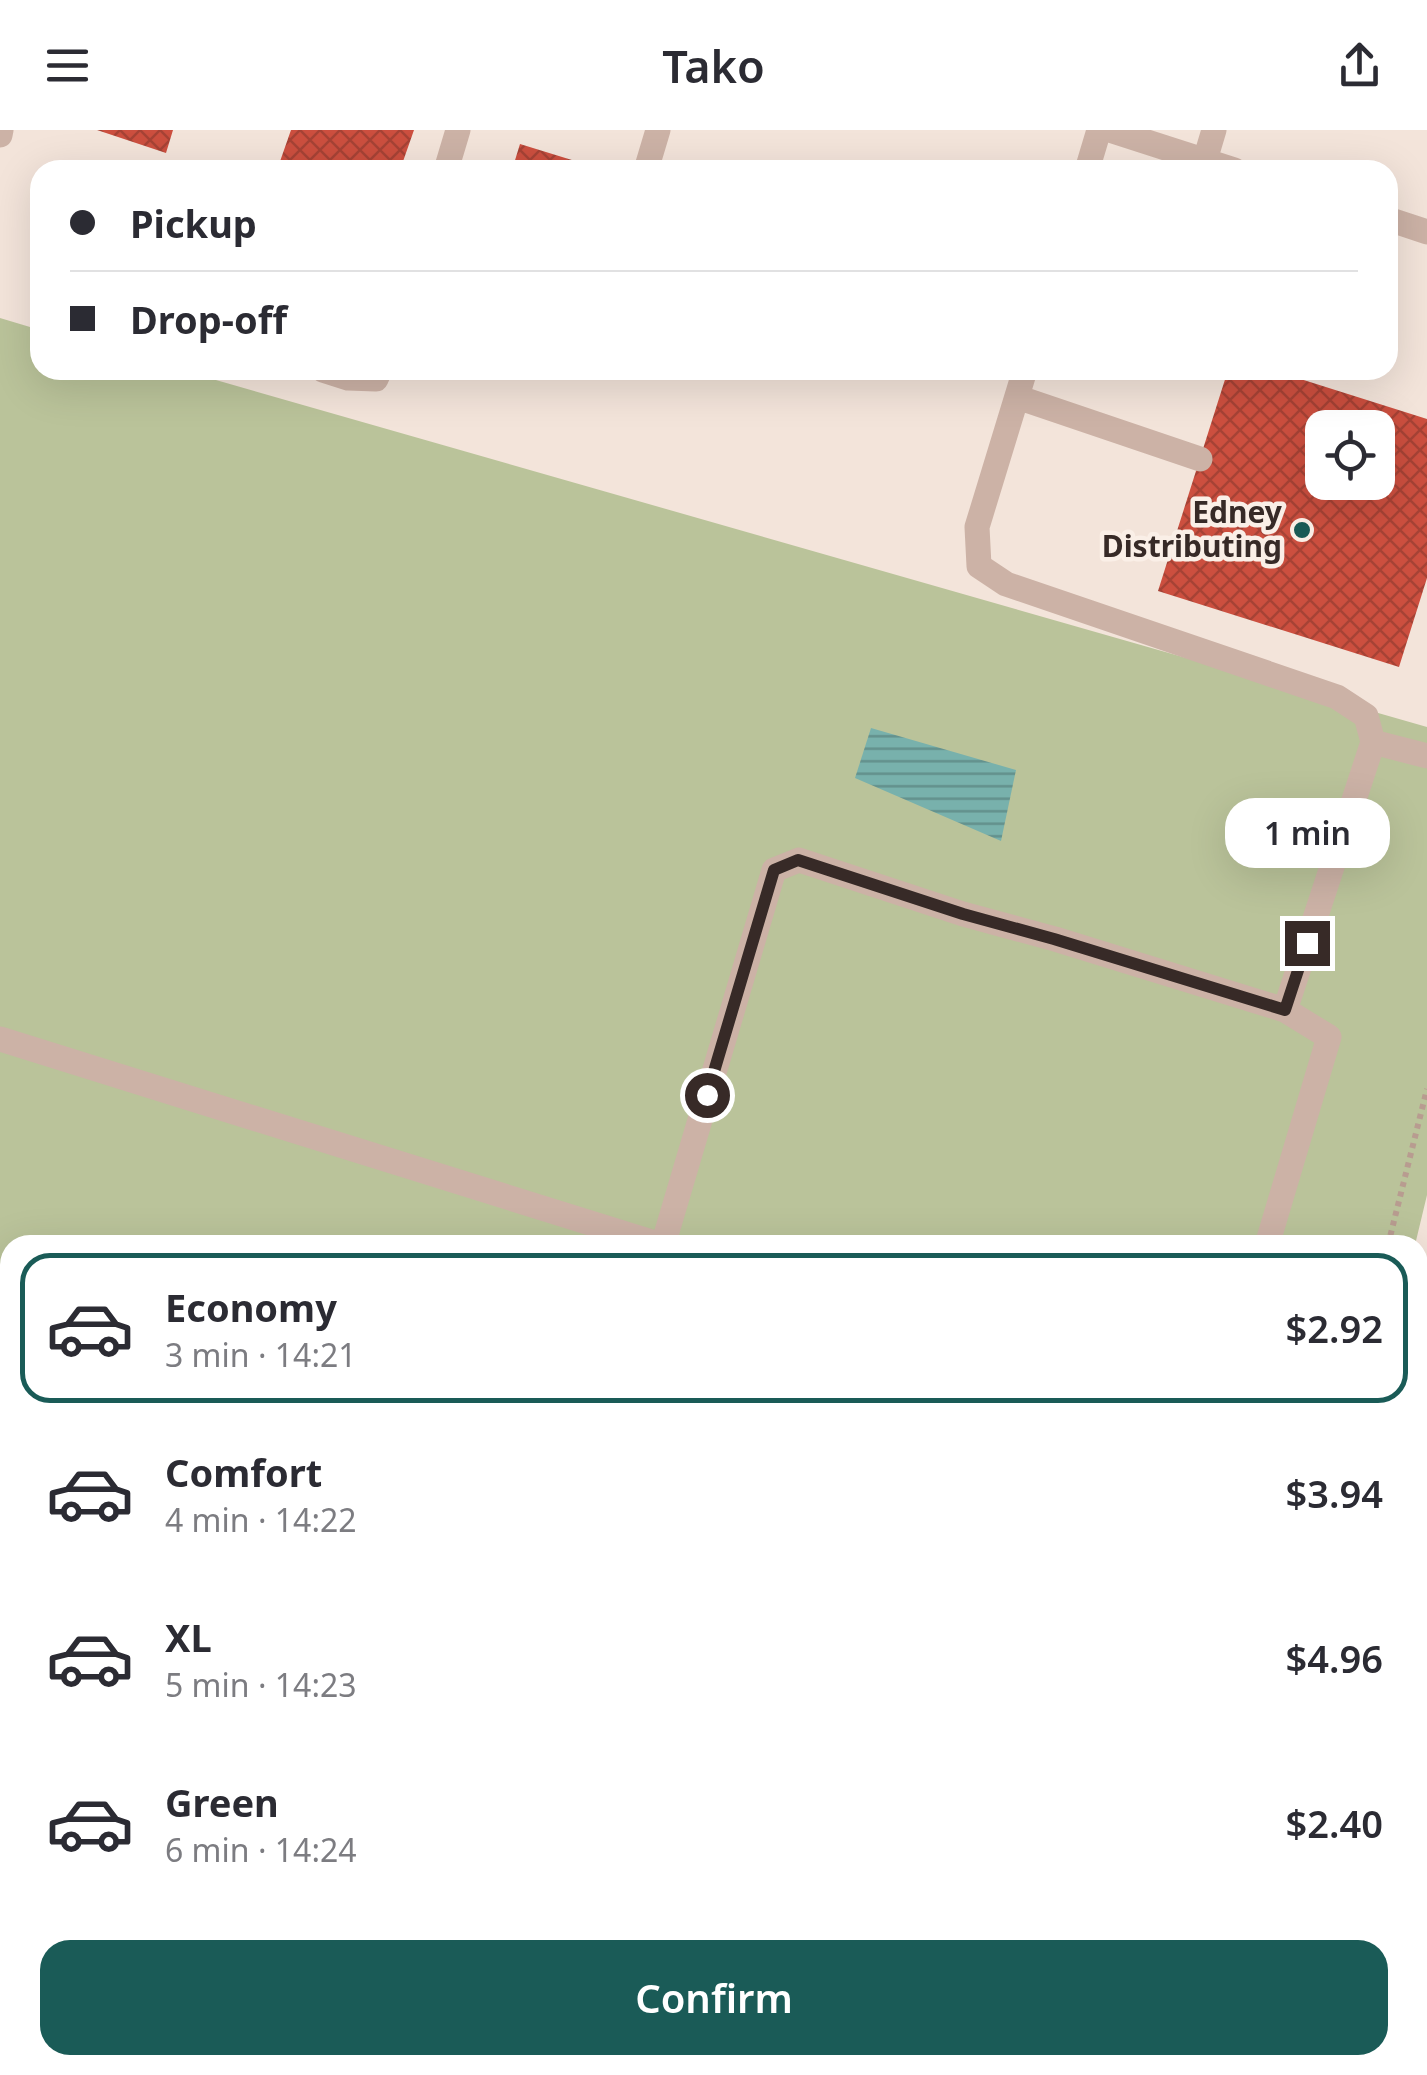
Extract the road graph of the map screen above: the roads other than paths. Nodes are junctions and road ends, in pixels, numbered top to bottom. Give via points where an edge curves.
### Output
1 (458, 130) edge
2 (658, 130) edge
3 (1100, 130) edge
4 (1110, 130) edge
5 (1214, 130) edge
6 (449, 160) edge
7 (649, 160) edge
8 (1090, 160) edge
9 (1205, 160) joint
10 (1398, 222) edge
11 (1427, 232) edge
12 (1022, 380) edge
13 (1017, 397) junction
14 (1200, 459) dead end
15 (1372, 742) junction
16 (1427, 756) edge
17 (1285, 1010) junction
18 (0, 1039) edge
19 (630, 1235) edge
20 (665, 1235) edge
21 (1270, 1235) edge

1 - 6 street
2 - 7 street
3 - 8 street
4 - 9 street
5 - 9 street
10 - 11 street
12 - 13 street
13 - 14 street
13 - 15 street via 977,528 979,566 1006,584 1337,697 1366,716
15 - 16 street
15 - 17 street
17 - 20 street via 798,860 774,870
17 - 21 street via 1328,1037
18 - 19 street

